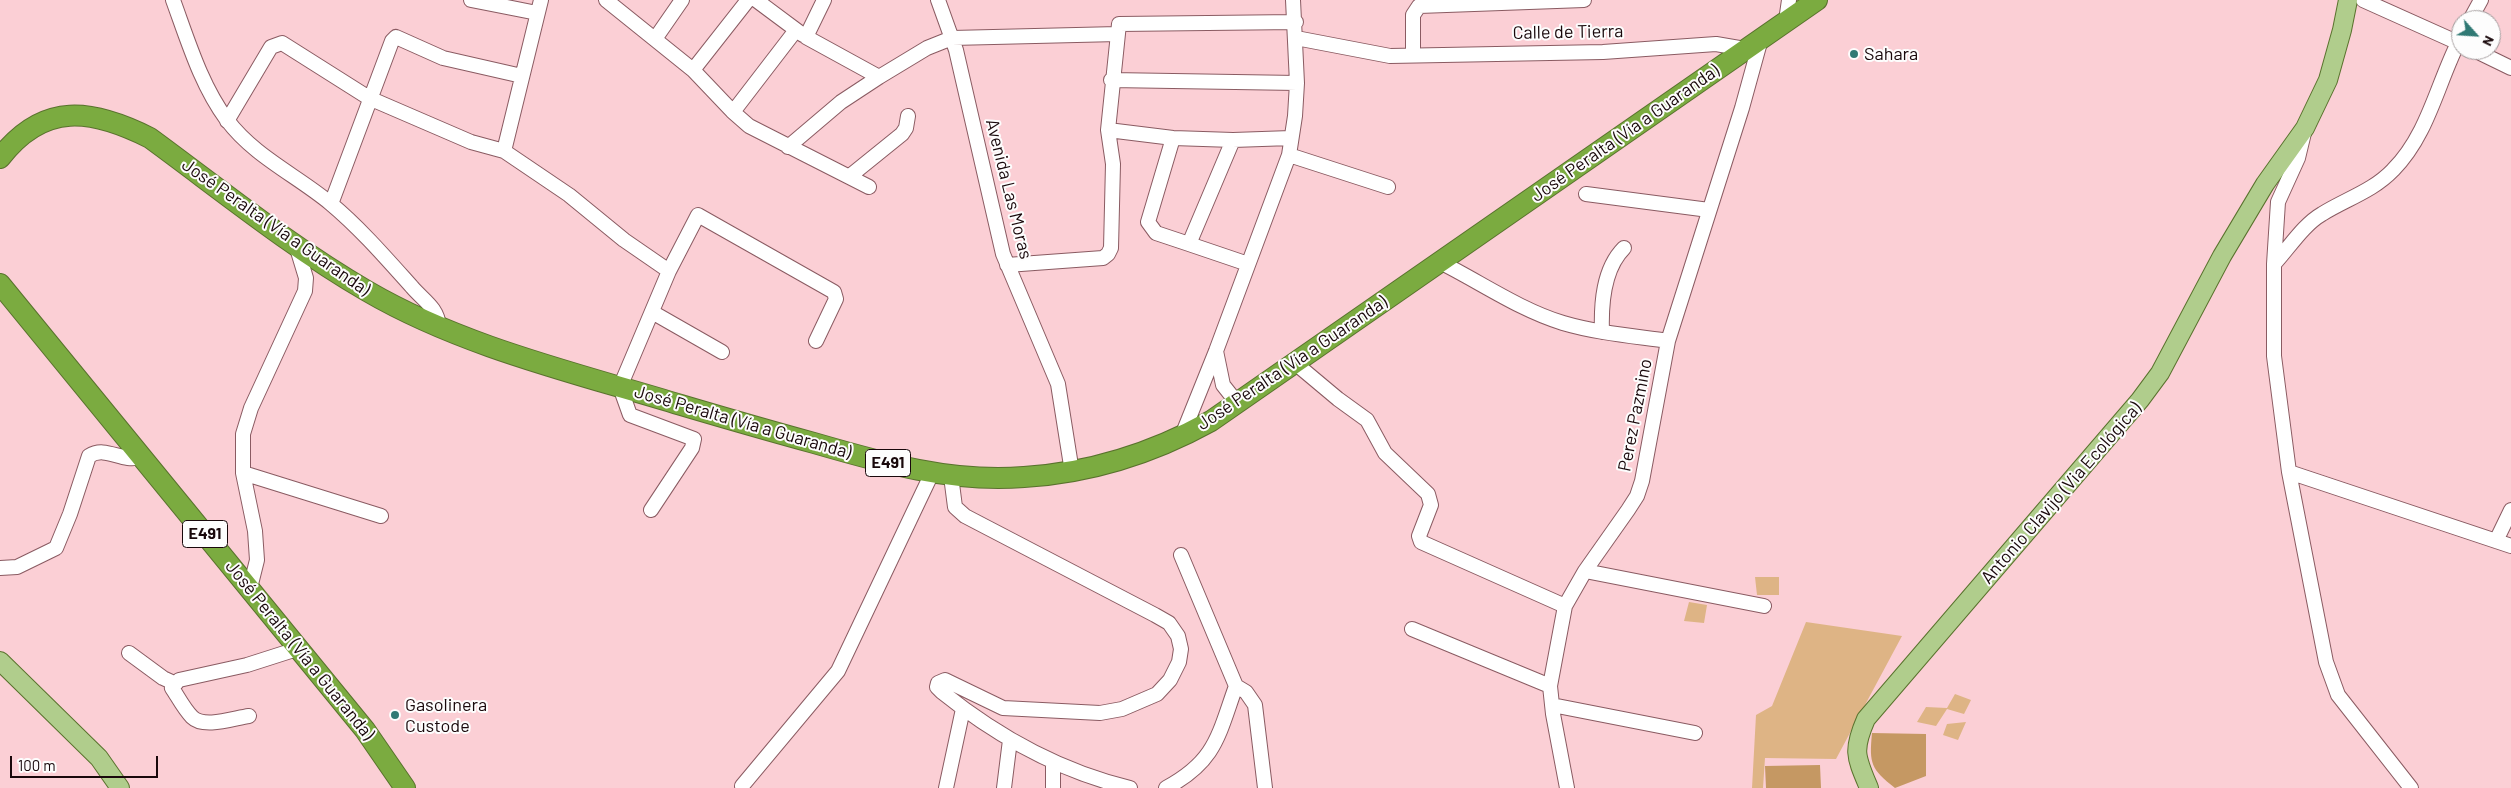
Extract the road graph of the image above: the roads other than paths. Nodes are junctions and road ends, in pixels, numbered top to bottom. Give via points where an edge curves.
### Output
1 (172, 0) edge
2 (471, 0) edge
3 (606, 0) edge
4 (682, 0) edge
5 (748, 0) edge
6 (756, 0) edge
7 (824, 0) edge
8 (938, 0) edge
9 (1294, 0) edge
10 (1584, 0) edge
11 (1789, 0) edge
12 (1817, 0) edge
13 (2348, 0) edge
14 (2363, 0) edge
15 (539, 7) edge
16 (1296, 22) junction
17 (1786, 22) junction
18 (801, 33) junction
19 (1118, 34) junction
20 (2451, 37) edge
21 (952, 38) junction
22 (1296, 38) junction
23 (655, 39) junction
24 (1753, 44) junction
25 (1412, 55) junction
26 (2452, 60) edge
27 (2495, 60) edge
28 (2511, 68) edge
29 (693, 70) junction
30 (522, 76) junction
31 (878, 77) junction
32 (1111, 80) junction
33 (1297, 83) junction
34 (369, 98) junction
35 (733, 112) junction
36 (908, 116) dead end
37 (227, 121) junction
38 (2305, 128) junction
39 (1108, 130) junction
40 (1173, 138) junction
41 (1291, 138) junction
42 (1233, 140) junction
43 (788, 147) junction
44 (504, 151) junction
45 (1289, 154) junction
46 (0, 158) edge
47 (850, 176) junction
48 (1388, 187) dead end
49 (869, 188) dead end
50 (1586, 194) dead end
51 (331, 204) junction
52 (1709, 210) junction
53 (1188, 244) junction
54 (296, 245) junction
55 (1624, 248) dead end
56 (1440, 262) junction
57 (1248, 264) junction
58 (2274, 264) junction
59 (1007, 265) junction
60 (669, 272) junction
61 (0, 284) edge
62 (652, 312) junction
63 (439, 326) junction
64 (1602, 332) junction
65 (816, 341) dead end
66 (1668, 341) junction
67 (1216, 351) junction
68 (722, 352) dead end
69 (1295, 363) junction
70 (620, 387) junction
71 (1238, 404) junction
72 (1181, 438) junction
73 (140, 457) junction
74 (1072, 472) junction
75 (2289, 472) junction
76 (243, 473) junction
77 (941, 475) junction
78 (651, 510) dead end
79 (2511, 510) edge
80 (381, 516) dead end
81 (2496, 541) junction
82 (2511, 546) edge
83 (1181, 555) dead end
84 (0, 568) edge
85 (1585, 570) junction
86 (250, 588) junction
87 (1566, 606) junction
88 (1764, 606) dead end
89 (1412, 629) dead end
90 (297, 649) junction
91 (129, 653) dead end
92 (0, 661) edge
93 (174, 683) junction
94 (1236, 686) junction
95 (1550, 686) junction
96 (1552, 705) junction
97 (963, 709) junction
98 (249, 716) dead end
99 (1695, 733) dead end
100 (1010, 740) junction
101 (1053, 763) junction
102 (742, 786) dead end
103 (120, 788) edge
104 (405, 788) edge
105 (946, 788) edge
106 (1004, 788) edge
107 (1053, 788) edge
108 (1130, 788) edge
109 (1166, 788) edge
110 (1265, 788) edge
111 (1567, 788) edge
112 (1868, 788) edge
113 (2410, 788) edge

1 - 37 street via 207,90
2 - 15 street
3 - 23 street
4 - 23 street
5 - 29 street
6 - 18 street
7 - 18 street
8 - 21 street, Avenida Las Moras
9 - 16 street
10 - 25 street via 1419,6 1413,15
11 - 17 street
12 - 17 highway, José Peralta (Vía a Guaranda) / E491
13 - 38 main road, Antonio Clavijo (Via Ecológica) via 2328,80
14 - 20 street
15 - 30 street
16 - 19 street via 1119,24
16 - 22 street
17 - 24 highway, José Peralta (Vía a Guaranda) / E491
18 - 31 street
18 - 35 street
19 - 21 street
19 - 32 street
21 - 31 street via 927,48
21 - 59 street, Avenida Las Moras
22 - 25 street, Calle de Tierra via 1390,56
22 - 33 street
23 - 29 street
24 - 25 street, Calle de Tierra via 1603,52
24 - 52 street, Perez Pazmino via 1742,108
24 - 56 highway, José Peralta (Vía a Guaranda) / E491
26 - 58 street via 2415,140 2394,170 2366,192 2320,214
27 - 28 street
29 - 35 street
30 - 34 street via 443,58 396,37
30 - 44 street
31 - 43 street via 841,102
32 - 33 street
32 - 39 street
33 - 41 street
34 - 37 street via 282,43 270,47
34 - 44 street via 471,142
34 - 51 street
35 - 43 street via 749,126
36 - 47 street via 902,134
37 - 51 street via 250,145
38 - 58 street via 2298,158 2278,202
38 - 112 main road, Antonio Clavijo (Via Ecológica) via 2265,184 2222,256 2160,373 2140,400 1866,719 1856,740 1858,762
39 - 40 street
39 - 59 street via 1114,164 1111,248 1108,254 1103,258
40 - 42 street
40 - 53 street via 1148,222 1156,232
41 - 42 street
41 - 45 street
42 - 53 street
43 - 47 street
44 - 60 street via 569,194
45 - 48 street
45 - 57 street
46 - 54 highway, José Peralta (Vía a Guaranda) / E491 via 35,124 66,115 95,116 150,138
47 - 49 street
50 - 52 street
51 - 63 street via 428,302 438,316
52 - 66 street, Perez Pazmino
53 - 57 street
54 - 63 highway, José Peralta (Vía a Guaranda) / E491 via 367,291
54 - 76 street via 306,278 305,291 251,408 243,434
55 - 64 street via 1609,271 1601,313
56 - 64 street via 1531,310
56 - 69 highway, José Peralta (Vía a Guaranda) / E491
57 - 67 street
58 - 75 street via 2274,356
59 - 74 street, Avenida Las Moras via 1058,384
60 - 62 street
60 - 65 street via 698,215 834,292 836,299
61 - 73 highway, José Peralta (Vía a Guaranda) / E491
62 - 68 street
62 - 70 street
63 - 70 highway, José Peralta (Vía a Guaranda) / E491 via 484,344
64 - 66 street
66 - 85 street, Perez Pazmino via 1637,496
67 - 71 street via 1223,384
67 - 72 street
69 - 71 highway, José Peralta (Vía a Guaranda) / E491
69 - 87 street via 1367,420 1385,453 1428,494 1431,505 1419,536 1425,545
70 - 77 highway, José Peralta (Vía a Guaranda) / E491 via 870,459
70 - 78 street via 630,415 694,440
71 - 72 highway, José Peralta (Vía a Guaranda) / E491
72 - 74 highway, José Peralta (Vía a Guaranda) / E491
73 - 84 street via 126,459 102,452 89,456 56,548 17,567
73 - 86 highway, José Peralta (Vía a Guaranda) / E491
74 - 77 highway, José Peralta (Vía a Guaranda) / E491 via 1022,478
75 - 81 street
75 - 113 street via 2326,662 2338,694
76 - 80 street
76 - 86 street via 255,541 256,560
77 - 97 street via 960,512 1169,623 1181,648 1179,662 1170,680 1157,694 1122,710 1100,713 1003,708 945,680 938,682 937,687
77 - 102 street via 838,671
79 - 81 street
81 - 82 street
83 - 94 street
85 - 87 street, Perez Pazmino
85 - 88 street
86 - 90 highway, José Peralta (Vía a Guaranda) / E491
87 - 95 street, Perez Pazmino
89 - 95 street
90 - 93 street
90 - 104 highway, José Peralta (Vía a Guaranda) / E491 via 365,730
91 - 93 street
92 - 103 main road via 99,758
93 - 98 street via 172,688 192,718 198,721 206,723
94 - 109 street via 1220,737 1211,753 1185,778
94 - 110 street via 1246,692 1255,705
95 - 96 street, Perez Pazmino
96 - 99 street
96 - 111 street, Perez Pazmino
97 - 100 street
97 - 105 street
100 - 101 street
100 - 106 street
101 - 107 street
101 - 108 street

